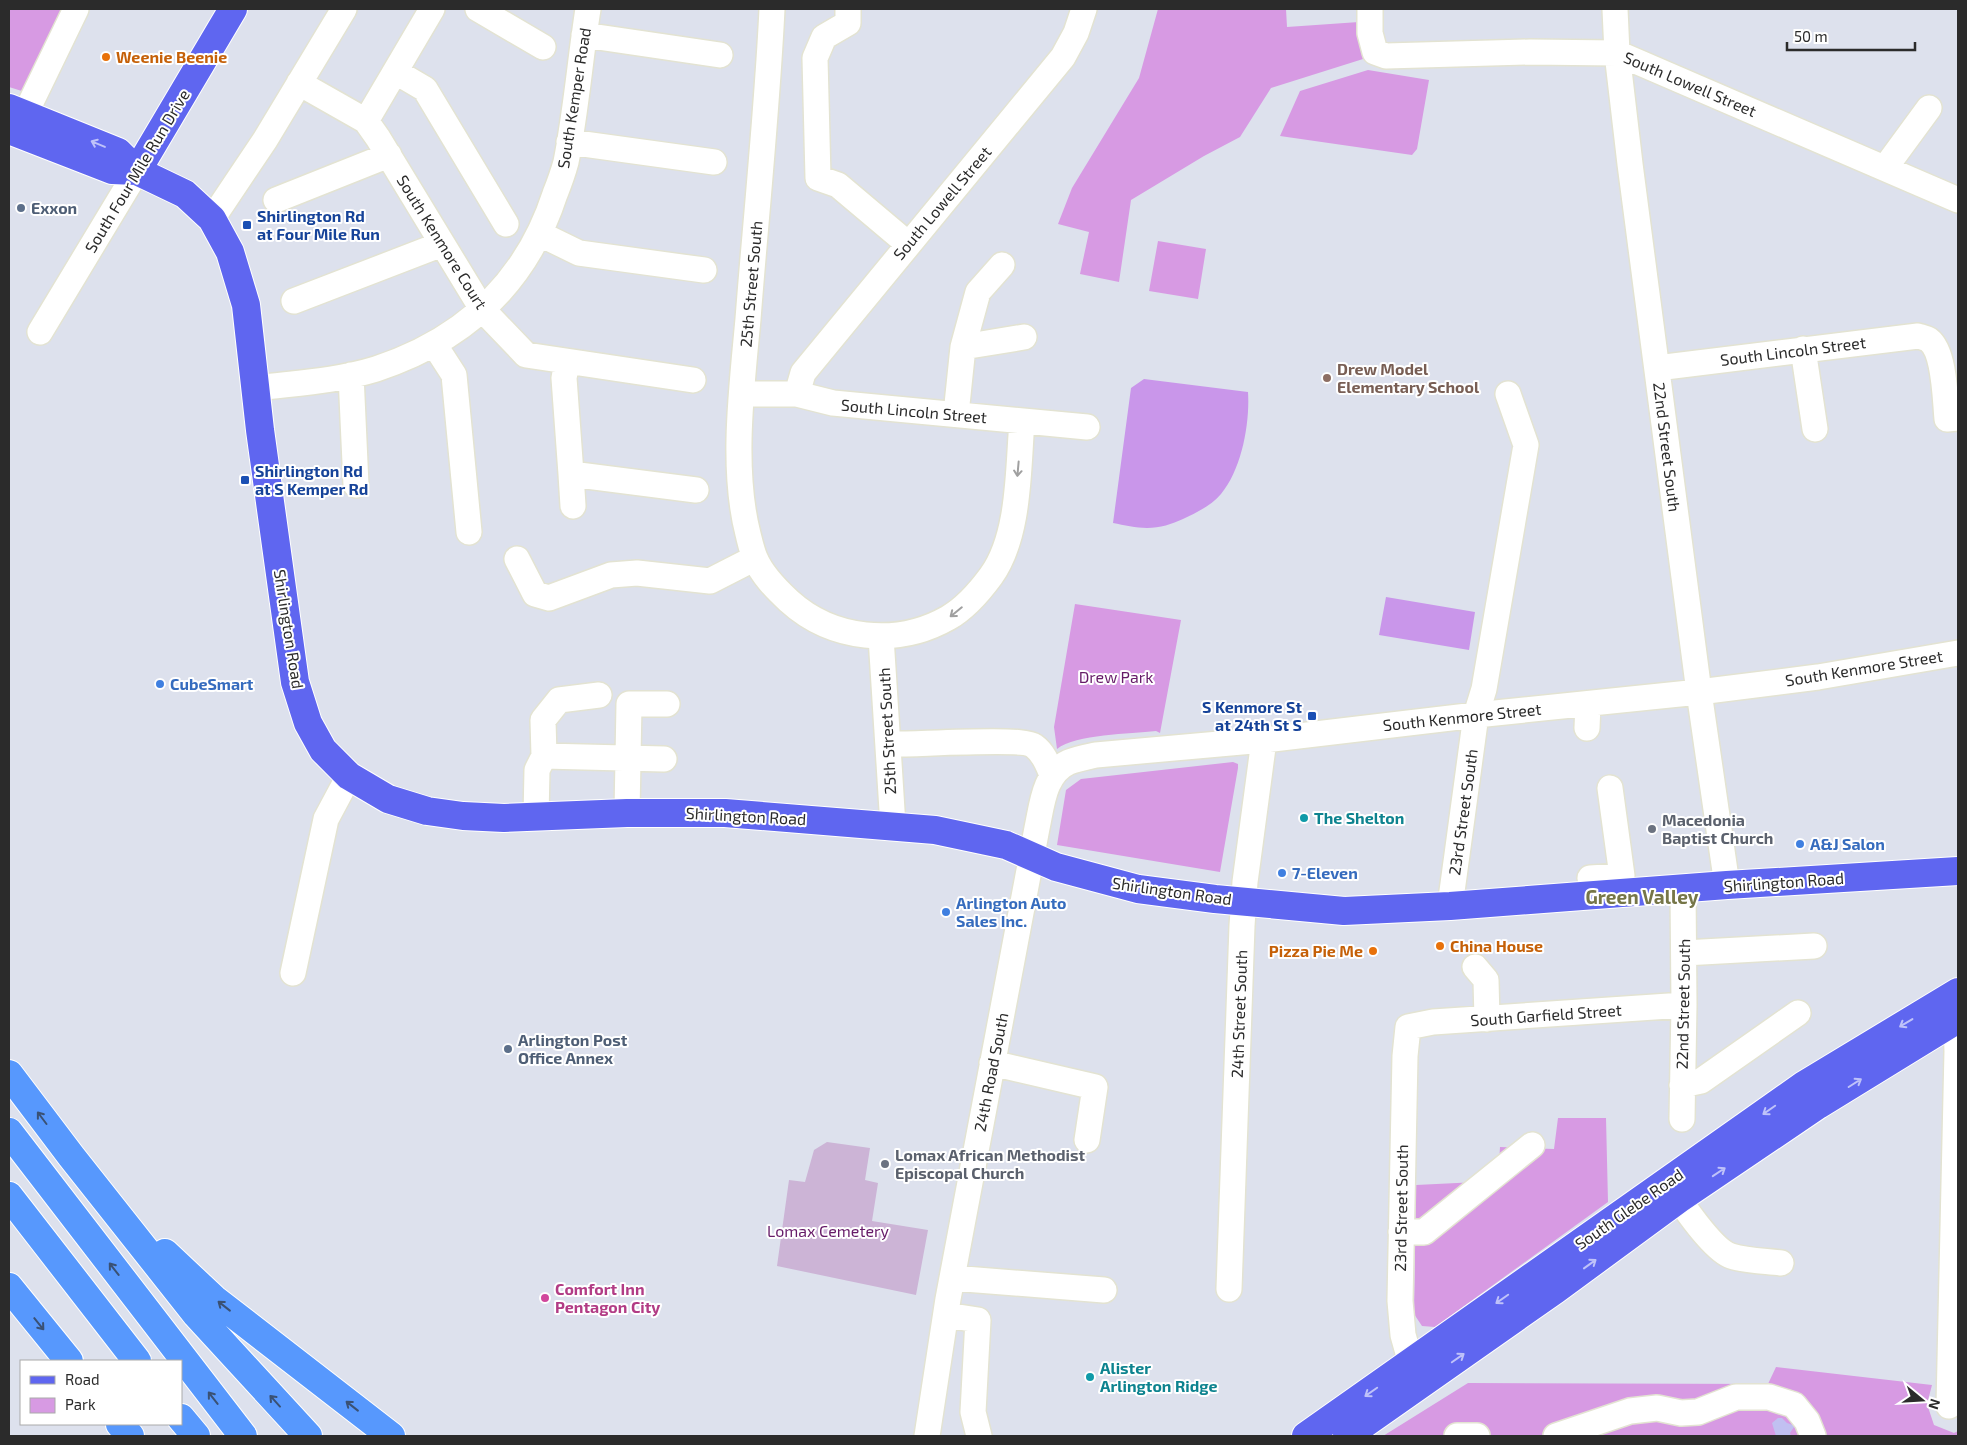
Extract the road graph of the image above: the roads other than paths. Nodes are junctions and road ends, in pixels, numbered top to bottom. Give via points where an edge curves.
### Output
1 (76, 9) edge
2 (233, 9) edge
3 (344, 9) edge
4 (432, 9) edge
5 (478, 9) edge
6 (588, 9) edge
7 (772, 9) edge
8 (848, 9) edge
9 (1084, 9) edge
10 (1370, 9) edge
11 (1615, 9) edge
12 (584, 35) junction
13 (543, 47) dead end
14 (1617, 53) junction
15 (720, 55) dead end
16 (396, 72) junction
17 (299, 83) junction
18 (1929, 108) dead end
19 (15, 121) edge
20 (366, 121) junction
21 (568, 142) junction
22 (389, 155) junction
23 (714, 162) dead end
24 (1885, 168) junction
25 (137, 171) junction
26 (276, 200) dead end
27 (1958, 200) edge
28 (212, 219) junction
29 (506, 224) dead end
30 (540, 234) junction
31 (442, 244) junction
32 (908, 244) junction
33 (1002, 265) dead end
34 (704, 270) dead end
35 (294, 301) dead end
36 (482, 309) junction
37 (40, 332) dead end
38 (1024, 337) dead end
39 (434, 344) junction
40 (963, 347) junction
41 (1803, 349) junction
42 (567, 362) junction
43 (1657, 368) junction
44 (351, 375) junction
45 (693, 380) dead end
46 (257, 388) junction
47 (742, 394) junction
48 (796, 394) junction
49 (1508, 394) dead end
50 (956, 414) junction
51 (1953, 418) edge
52 (1022, 421) junction
53 (1087, 427) dead end
54 (1815, 429) dead end
55 (571, 474) junction
56 (356, 484) dead end
57 (696, 490) dead end
58 (573, 506) dead end
59 (469, 532) dead end
60 (755, 558) junction
61 (517, 559) dead end
62 (881, 637) junction
63 (1958, 653) edge
64 (1699, 692) junction
65 (599, 695) dead end
66 (667, 704) dead end
67 (1588, 704) junction
68 (1476, 715) junction
69 (1587, 728) dead end
70 (1264, 740) junction
71 (888, 744) junction
72 (544, 756) junction
73 (627, 758) junction
74 (664, 759) dead end
75 (1052, 775) junction
76 (349, 776) junction
77 (1610, 788) dead end
78 (627, 813) junction
79 (536, 816) junction
80 (893, 826) junction
81 (1031, 856) junction
82 (1958, 871) edge
83 (1590, 885) junction
84 (1727, 885) junction
85 (1683, 890) junction
86 (1243, 901) junction
87 (1450, 906) junction
88 (1814, 946) dead end
89 (1684, 953) junction
90 (293, 973) dead end
91 (1487, 978) dead end
92 (1684, 1005) junction
93 (1955, 1007) edge
94 (1798, 1013) dead end
95 (1488, 1019) junction
96 (1408, 1027) joint
97 (1958, 1053) edge
98 (992, 1063) junction
99 (9, 1074) edge
100 (1682, 1085) junction
101 (1682, 1118) dead end
102 (9, 1132) edge
103 (1087, 1140) dead end
104 (1532, 1145) dead end
105 (71, 1156) junction
106 (1673, 1190) junction
107 (12, 1201) edge
108 (1401, 1232) junction
109 (1781, 1263) dead end
110 (952, 1278) junction
111 (9, 1287) edge
112 (1229, 1289) dead end
113 (1104, 1290) dead end
114 (946, 1315) junction
115 (68, 1360) edge
116 (136, 1360) edge
117 (1414, 1375) junction
118 (1950, 1406) dead end
119 (182, 1419) edge
120 (121, 1425) edge
121 (130, 1436) edge
122 (196, 1436) edge
123 (243, 1436) edge
124 (308, 1436) edge
125 (391, 1436) edge
126 (927, 1436) edge
127 (979, 1436) edge
128 (1306, 1436) edge
129 (1347, 1436) edge
130 (1457, 1436) edge
131 (1477, 1436) edge
132 (1556, 1436) edge
133 (1812, 1436) edge

1 - 19 street
2 - 25 main road, South Four Mile Run Drive
3 - 17 street
4 - 16 street
5 - 13 street
6 - 12 street, South Kemper Road
7 - 47 street, 25th Street South
8 - 32 street via 848,23 824,37 815,58 818,178 838,185
9 - 32 street, South Lowell Street via 1063,57
10 - 14 street, South Lowell Street via 1370,33 1375,52 1386,56
11 - 14 street, 22nd Street South
12 - 15 street
12 - 21 street, South Kemper Road
14 - 24 street, South Lowell Street
14 - 43 street, 22nd Street South
16 - 20 street
16 - 29 street via 425,89
17 - 20 street, South Kenmore Court
17 - 28 street
18 - 24 street
19 - 25 main road, Shirlington Road via 118,152
20 - 22 street, South Kenmore Court
21 - 23 street
21 - 30 street, South Kemper Road via 566,163
22 - 26 street
22 - 31 street, South Kenmore Court
24 - 27 street, South Lowell Street
25 - 28 main road, Shirlington Road via 185,194
25 - 37 street, South Four Mile Run Drive
28 - 46 main road, Shirlington Road via 230,252 246,305
30 - 34 street via 578,253
30 - 36 street, South Kemper Road via 516,272
31 - 35 street
31 - 36 street, South Kenmore Court
32 - 48 street, South Lowell Street via 803,372
33 - 40 street via 978,292
36 - 39 street, South Kemper Road via 456,332
36 - 42 street, South Kenmore Court via 526,355
38 - 40 street
39 - 44 street, South Kemper Road via 374,370
39 - 59 street via 454,375
40 - 50 street
41 - 43 street, South Lincoln Street
41 - 51 street, South Lincoln Street via 1908,336 1929,340 1941,364
41 - 54 street
42 - 45 street, South Kenmore Court
42 - 55 street via 564,378
43 - 64 street, 22nd Street South
44 - 46 street, South Kemper Road
44 - 56 street
46 - 76 main road, Shirlington Road via 261,440 295,682 308,723 323,750
47 - 48 street, South Lincoln Street
47 - 60 street, 25th Street South via 740,470 745,520
48 - 50 street, South Lincoln Street via 833,403
49 - 68 street, 23rd Street South via 1526,445 1484,689
50 - 52 street, South Lincoln Street
52 - 53 street, South Lincoln Street
52 -> 62 street, 25th Street South via 1014,510 1006,547 992,575 988,593 972,599 949,618 915,631
55 - 57 street
55 - 58 street
60 - 61 street via 710,581 637,573 611,575 549,598 535,594
60 - 62 street, 25th Street South via 775,588 818,622 846,633
62 - 71 street, 25th Street South via 894,671
63 - 64 street, South Kenmore Street via 1818,677
64 - 67 street, South Kenmore Street
64 - 84 street, 22nd Street South
65 - 72 street via 559,700 543,720
66 - 73 street via 629,704
67 - 68 street, South Kenmore Street
67 - 69 street
68 - 70 street, South Kenmore Street
68 - 87 street, 23rd Street South
70 - 75 street, South Kenmore Street via 1096,755 1070,762
70 - 86 street, 24th Street South
71 - 75 street via 1002,742 1032,745 1043,755
71 - 80 street, 25th Street South
72 - 73 street
72 - 79 street via 537,770
73 - 74 street
73 - 78 street
75 - 81 street via 1043,797
76 - 79 main road, Shirlington Road via 388,799 428,811 463,816
76 - 90 street via 326,819
77 - 83 street via 1622,876
78 - 79 main road, Shirlington Road
78 - 80 main road, Shirlington Road via 725,813
80 - 81 main road, Shirlington Road via 987,840
81 - 86 main road, Shirlington Road via 1056,867 1138,889
81 - 98 street, 24th Road South
82 - 84 main road, Shirlington Road
83 - 85 main road, Shirlington Road
83 - 87 main road, Shirlington Road
84 - 85 main road, Shirlington Road
85 - 89 street, 22nd Street South
86 - 87 main road, Shirlington Road via 1344,911
86 - 112 street, 24th Street South
88 - 89 street
89 - 92 street, 22nd Street South
91 - 95 street
92 - 95 street, South Garfield Street
92 - 100 street, 22nd Street South
93 - 97 street
93 - 106 main road, South Glebe Road via 1818,1105
94 - 100 street via 1702,1081
95 - 96 street, South Garfield Street
96 - 108 street, 23rd Street South
97 - 118 street
98 - 103 street via 1095,1087
98 - 110 street, 24th Road South
105 -> 99 highway
100 - 101 street, 22nd Street South
123 -> 102 highway
104 - 108 street via 1424,1232
124 -> 105 highway via 196,1314
125 -> 105 highway via 214,1298 152,1242
106 - 109 street via 1717,1248 1729,1255
106 - 117 main road, South Glebe Road
107 - 116 highway
108 - 117 street, 23rd Street South via 1402,1335
110 - 113 street
110 - 114 street, 24th Road South
111 -> 115 highway
114 - 126 street, 24th Road South
114 - 127 street via 986,1321 973,1412
117 -> 128 main road, South Glebe Road
117 - 129 main road, South Glebe Road
119 - 122 highway
120 - 121 highway
130 - 131 street
132 - 133 street via 1630,1411 1657,1408 1681,1413 1698,1412 1736,1398 1769,1397 1794,1404 1808,1421

